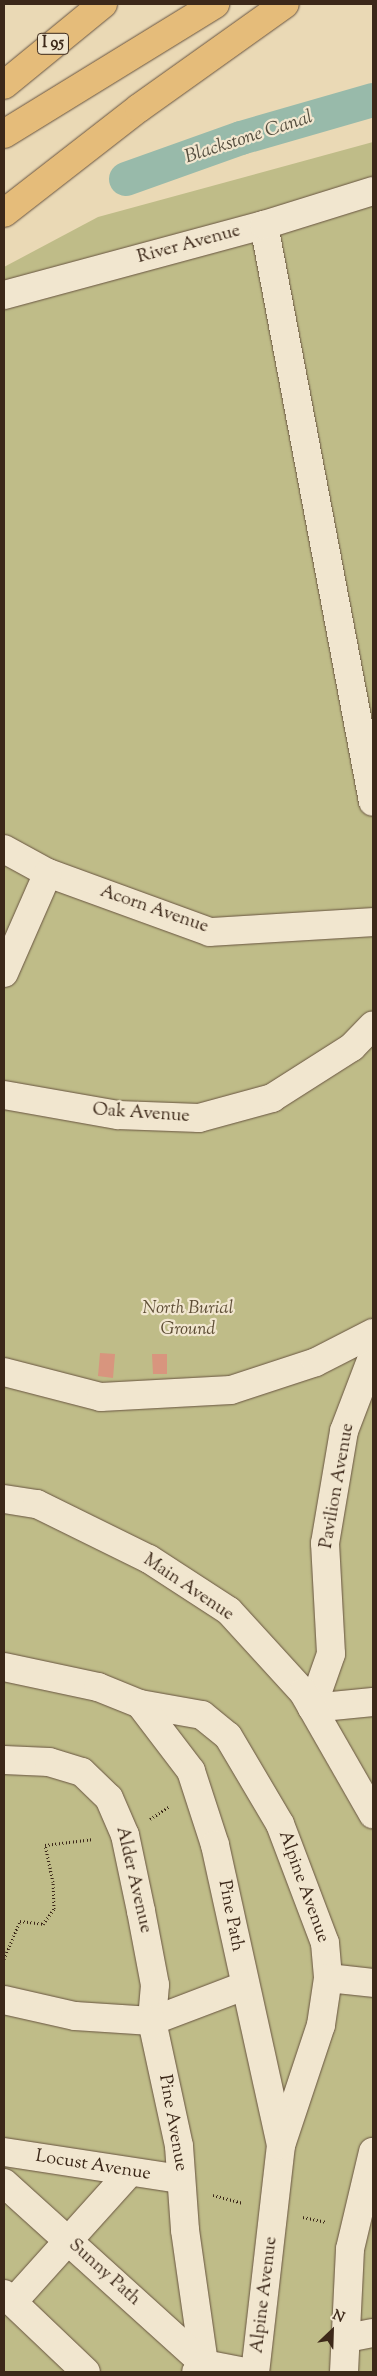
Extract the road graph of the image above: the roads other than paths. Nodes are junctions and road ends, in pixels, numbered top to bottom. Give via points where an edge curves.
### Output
1 (103, 4) edge
2 (215, 4) edge
3 (285, 4) edge
4 (4, 85) edge
5 (4, 134) edge
6 (373, 191) edge
7 (4, 213) edge
8 (264, 225) junction
9 (4, 295) edge
10 (373, 802) edge
11 (4, 849) edge
12 (48, 873) junction
13 (373, 922) edge
14 (4, 973) edge
15 (373, 1025) edge
16 (4, 1095) edge
17 (373, 1332) edge
18 (373, 1355) edge
19 (4, 1372) edge
20 (4, 1499) edge
21 (4, 1667) edge
22 (373, 1702) edge
23 (140, 1704) junction
24 (312, 1708) junction
25 (4, 1760) edge
26 (373, 1814) edge
27 (328, 1978) junction
28 (373, 1983) edge
29 (244, 1986) junction
30 (4, 2000) edge
31 (152, 2021) junction
32 (281, 2146) junction
33 (4, 2152) edge
34 (373, 2152) edge
35 (129, 2173) junction
36 (181, 2179) junction
37 (4, 2183) edge
38 (369, 2185) edge
39 (68, 2241) junction
40 (9, 2298) edge
41 (360, 2336) edge
42 (200, 2368) edge
43 (86, 2372) edge
44 (245, 2372) edge
45 (255, 2372) edge
46 (344, 2372) edge

1 - 4 highway, I 95
2 - 5 highway
3 - 7 highway via 139,108
6 - 8 lane, River Avenue
8 - 9 lane, River Avenue
8 - 10 lane
11 - 12 lane, Acorn Avenue
12 - 13 lane, Acorn Avenue via 210,932
12 - 14 lane
15 - 16 lane, Oak Avenue via 352,1047 272,1098 200,1118 118,1115
17 - 19 lane via 316,1362 231,1390 101,1397 27,1381
18 - 24 lane, Pavilion Avenue via 344,1431 325,1544 331,1654
20 - 24 lane, Main Avenue via 37,1504 149,1559 229,1611 303,1692
21 - 23 lane, Alpine Avenue via 98,1687
22 - 24 lane
23 - 27 lane, Alpine Avenue via 202,1715 228,1736 243,1757 280,1824 325,1943
23 - 29 lane, Pine Path via 191,1772 215,1844
24 - 26 lane, Main Avenue
25 - 31 lane, Alder Avenue via 49,1762 82,1772 109,1798 125,1835 141,1911 155,1986
27 - 28 lane
27 - 32 lane, Alpine Avenue via 321,2025
29 - 31 lane
29 - 32 lane, Pine Path
30 - 31 lane via 75,2016
31 - 36 lane, Pine Avenue via 179,2146
32 - 45 lane, Alpine Avenue
33 - 35 lane, Locust Avenue
34 - 38 lane
35 - 36 lane, Locust Avenue
35 - 39 lane
36 - 42 lane, Pine Avenue
37 - 39 lane, Sunny Path
38 - 41 lane via 350,2248
39 - 40 lane
39 - 42 lane, Sunny Path
40 - 43 lane
41 - 46 lane
42 - 44 lane

